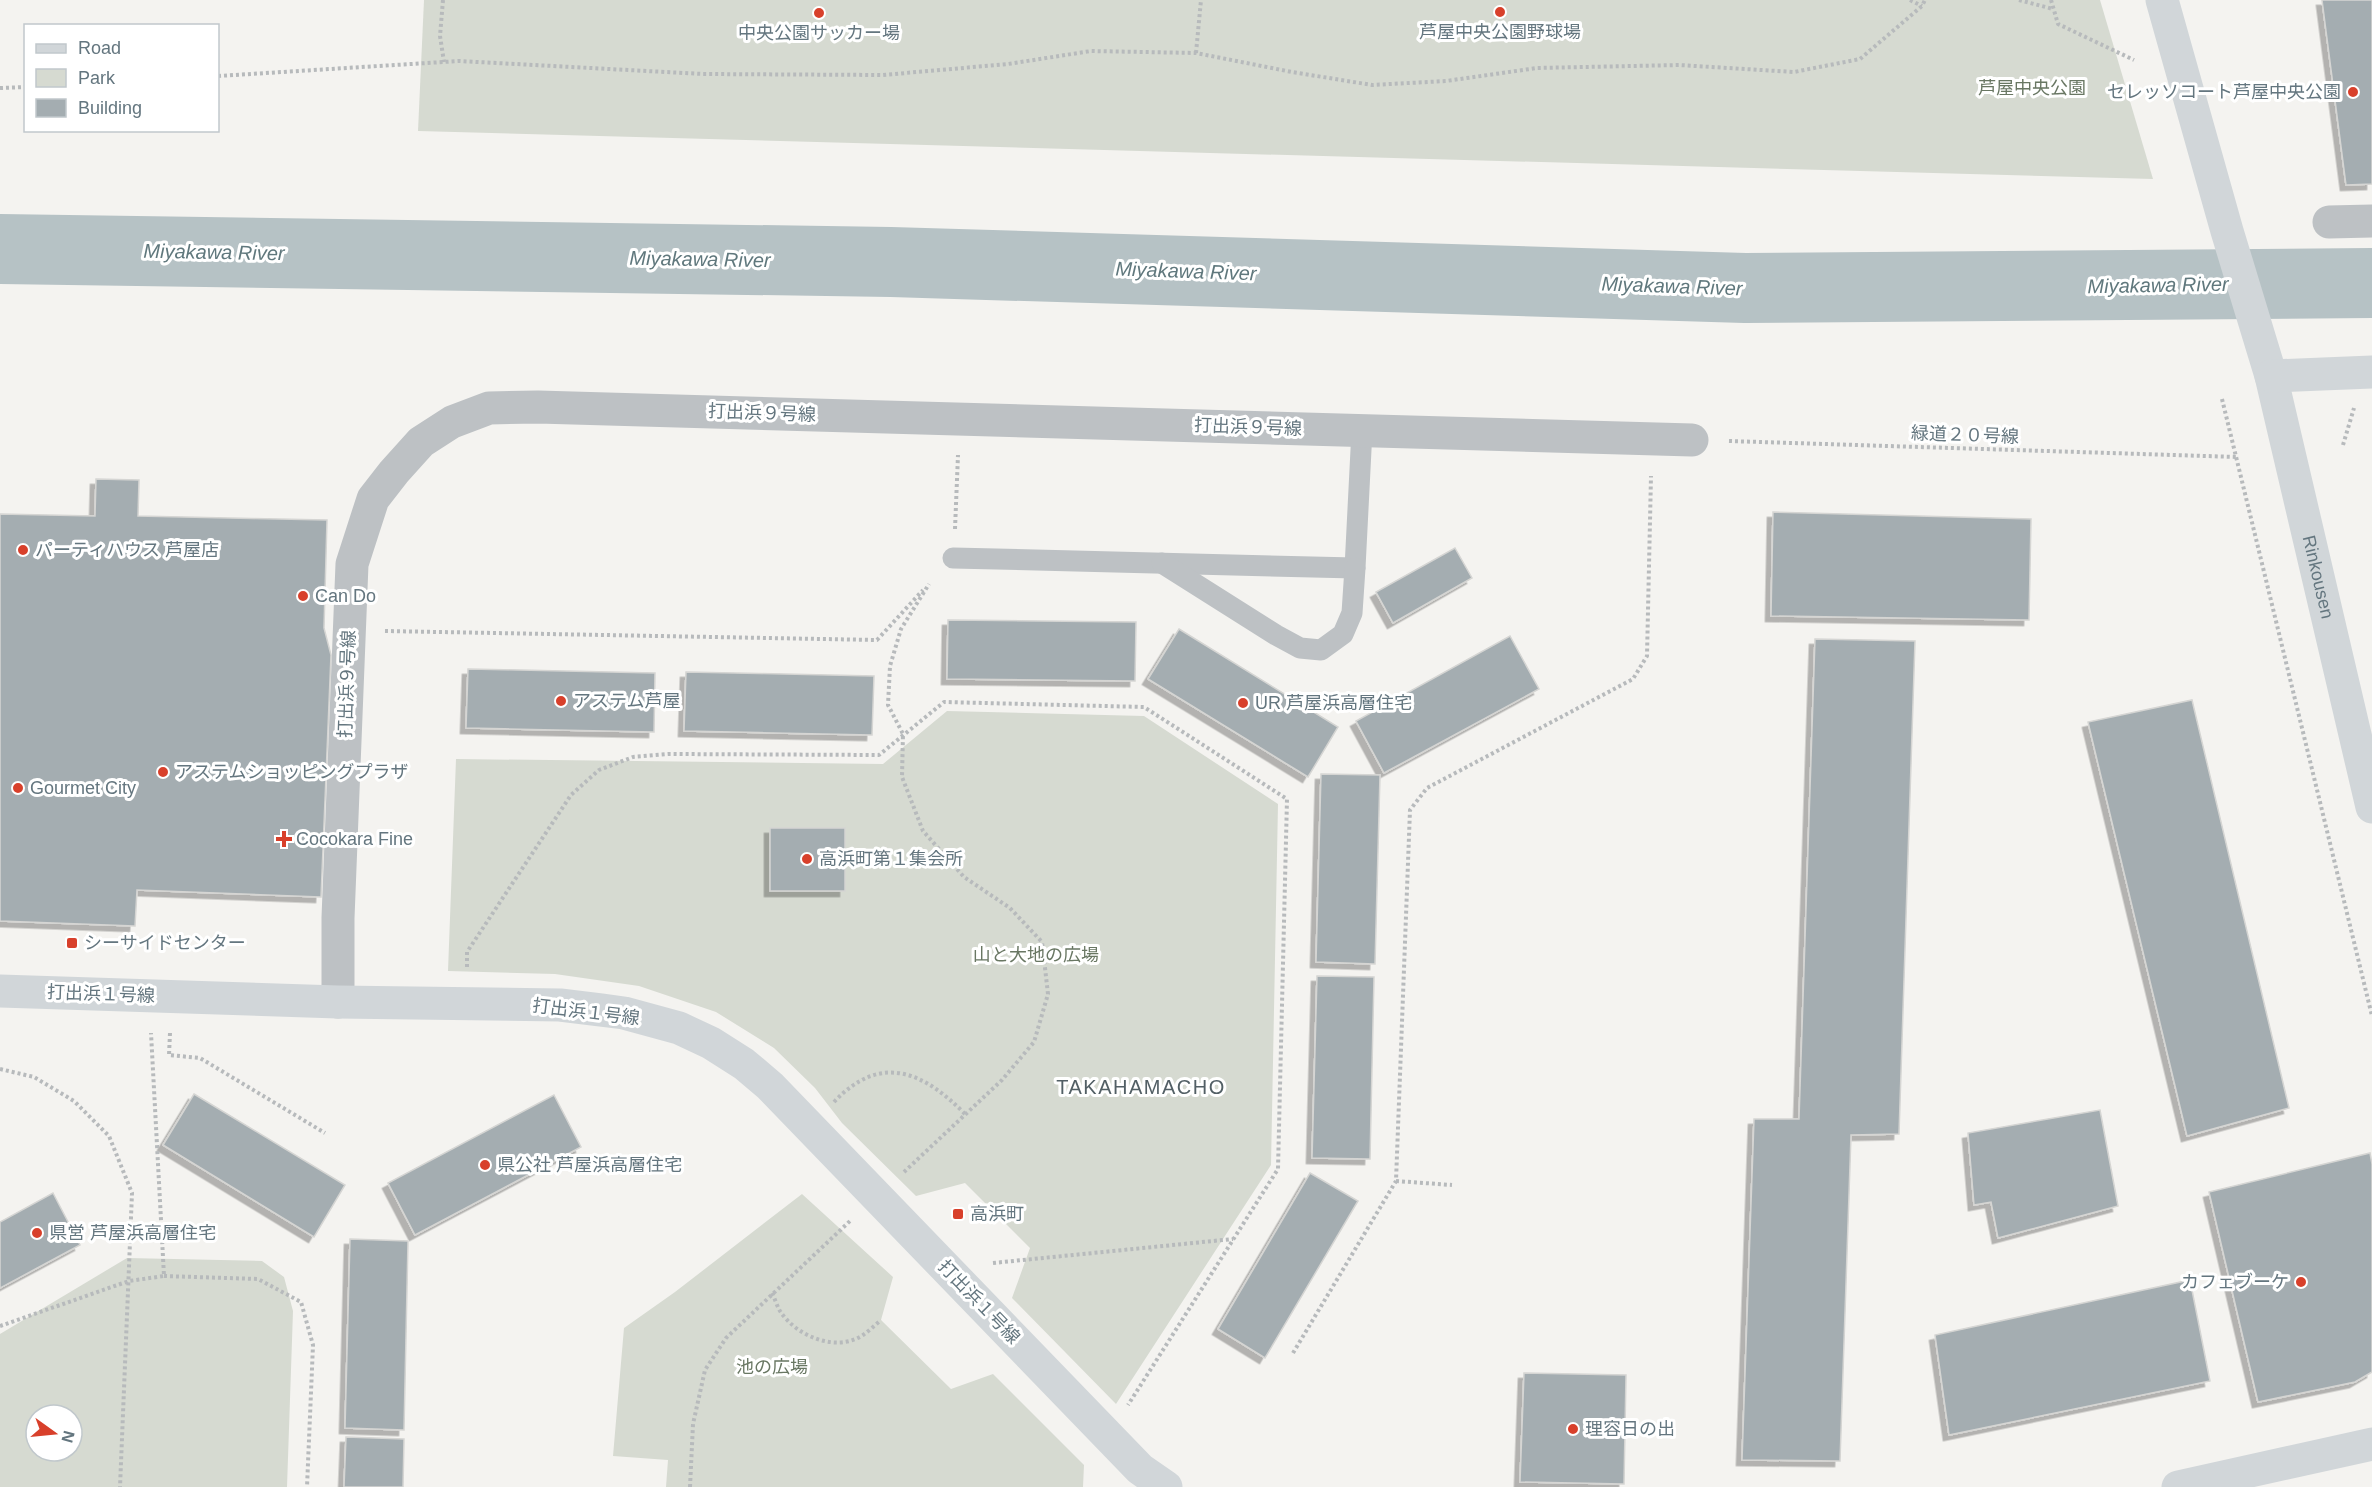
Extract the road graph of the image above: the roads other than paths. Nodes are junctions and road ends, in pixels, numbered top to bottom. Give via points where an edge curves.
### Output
1 (2162, 0) edge
2 (2372, 221) edge
3 (2329, 222) dead end
4 (2268, 363) junction
5 (2372, 372) edge
6 (1362, 430) junction
7 (1692, 440) road end
8 (953, 558) road end
9 (1162, 563) junction
10 (1355, 568) junction
11 (2372, 807) edge
12 (0, 991) edge
13 (338, 1002) junction
14 (2372, 1444) edge
15 (1166, 1487) edge
16 (2178, 1487) edge

1 - 4 street, Rinkousen
2 - 3 street
4 - 5 street
4 - 11 street, Rinkousen
6 - 7 street, 打出浜９号線
6 - 10 lane
6 - 13 street, 打出浜９号線 via 538,406 489,408 452,422 421,442 373,499 352,564
8 - 9 lane
9 - 10 lane
9 - 10 lane via 1300,648 1321,650 1343,634 1352,613
12 - 13 street, 打出浜１号線
13 - 15 street, 打出浜１号線 via 560,1005 624,1013 680,1028 711,1043 770,1086 1140,1469
14 - 16 street

